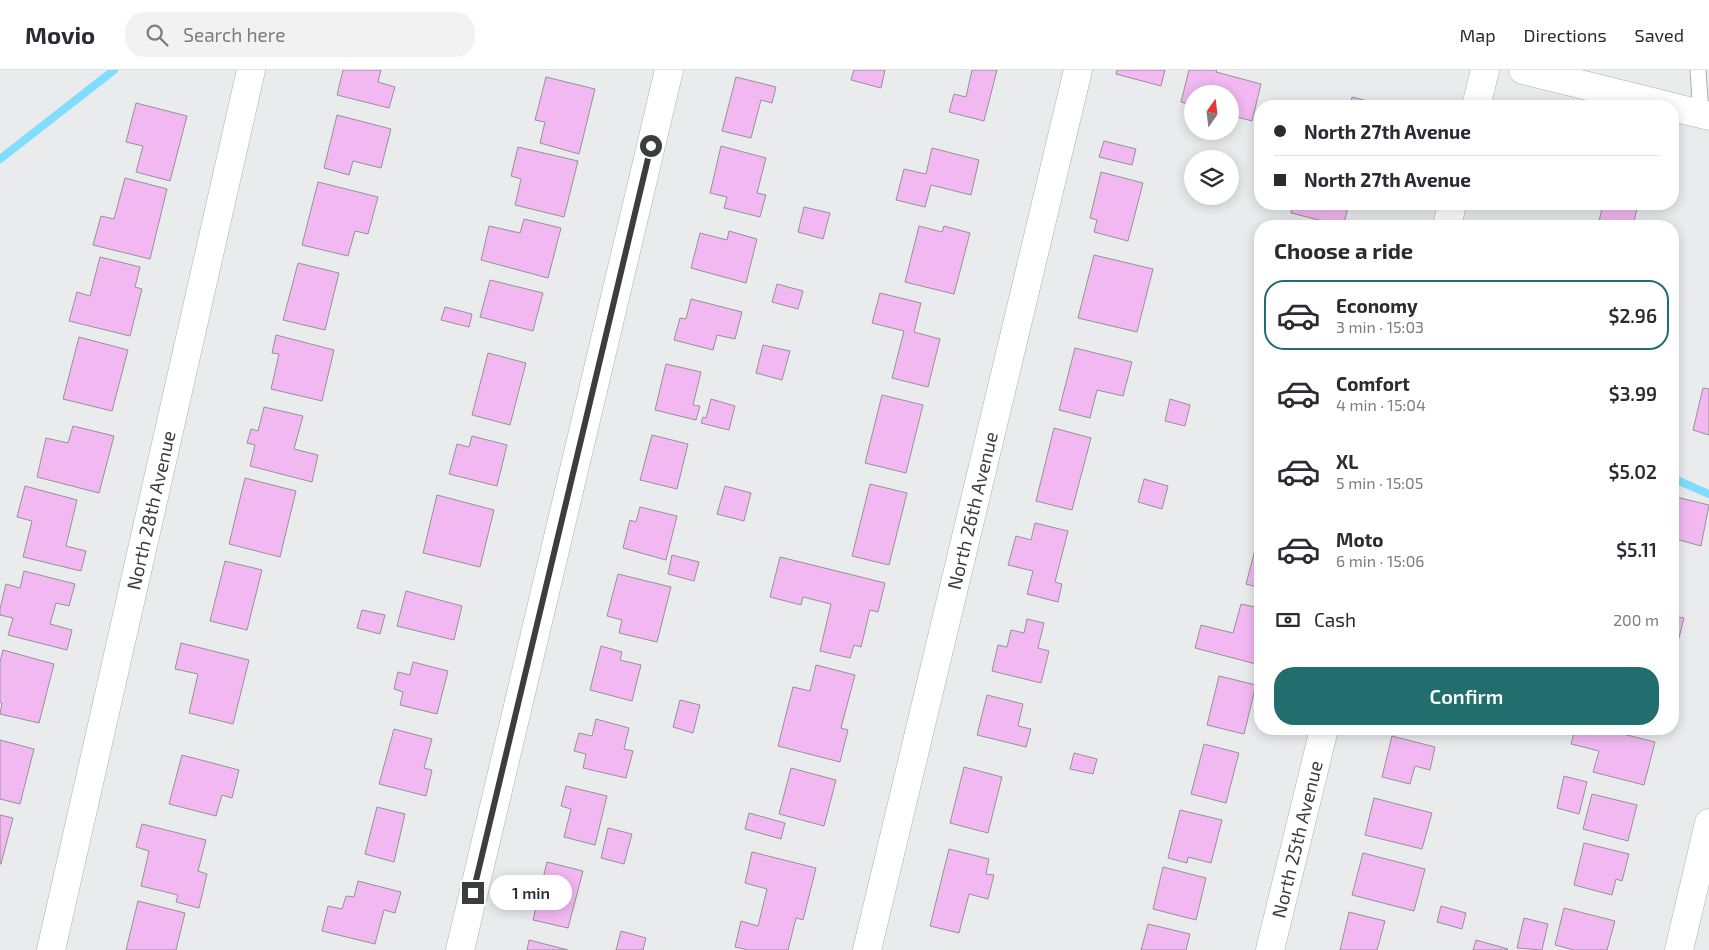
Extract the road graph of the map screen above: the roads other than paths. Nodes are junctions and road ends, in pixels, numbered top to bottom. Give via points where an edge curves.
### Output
1 (251, 70) edge
2 (669, 70) edge
3 (1078, 70) edge
4 (1485, 70) edge
5 (1523, 70) edge
6 (1698, 70) edge
7 (1478, 100) edge
8 (1645, 100) edge
9 (1679, 109) edge
10 (1705, 115) edge
11 (1323, 735) edge
12 (1709, 823) edge
13 (51, 950) edge
14 (460, 950) edge
15 (866, 950) edge
16 (1270, 950) edge
17 (1679, 950) edge

1 - 13 street, North 28th Avenue
2 - 14 street
3 - 15 street, North 26th Avenue
4 - 7 street
5 - 8 street
6 - 10 lane
9 - 10 street
11 - 16 street, North 25th Avenue
12 - 17 street

